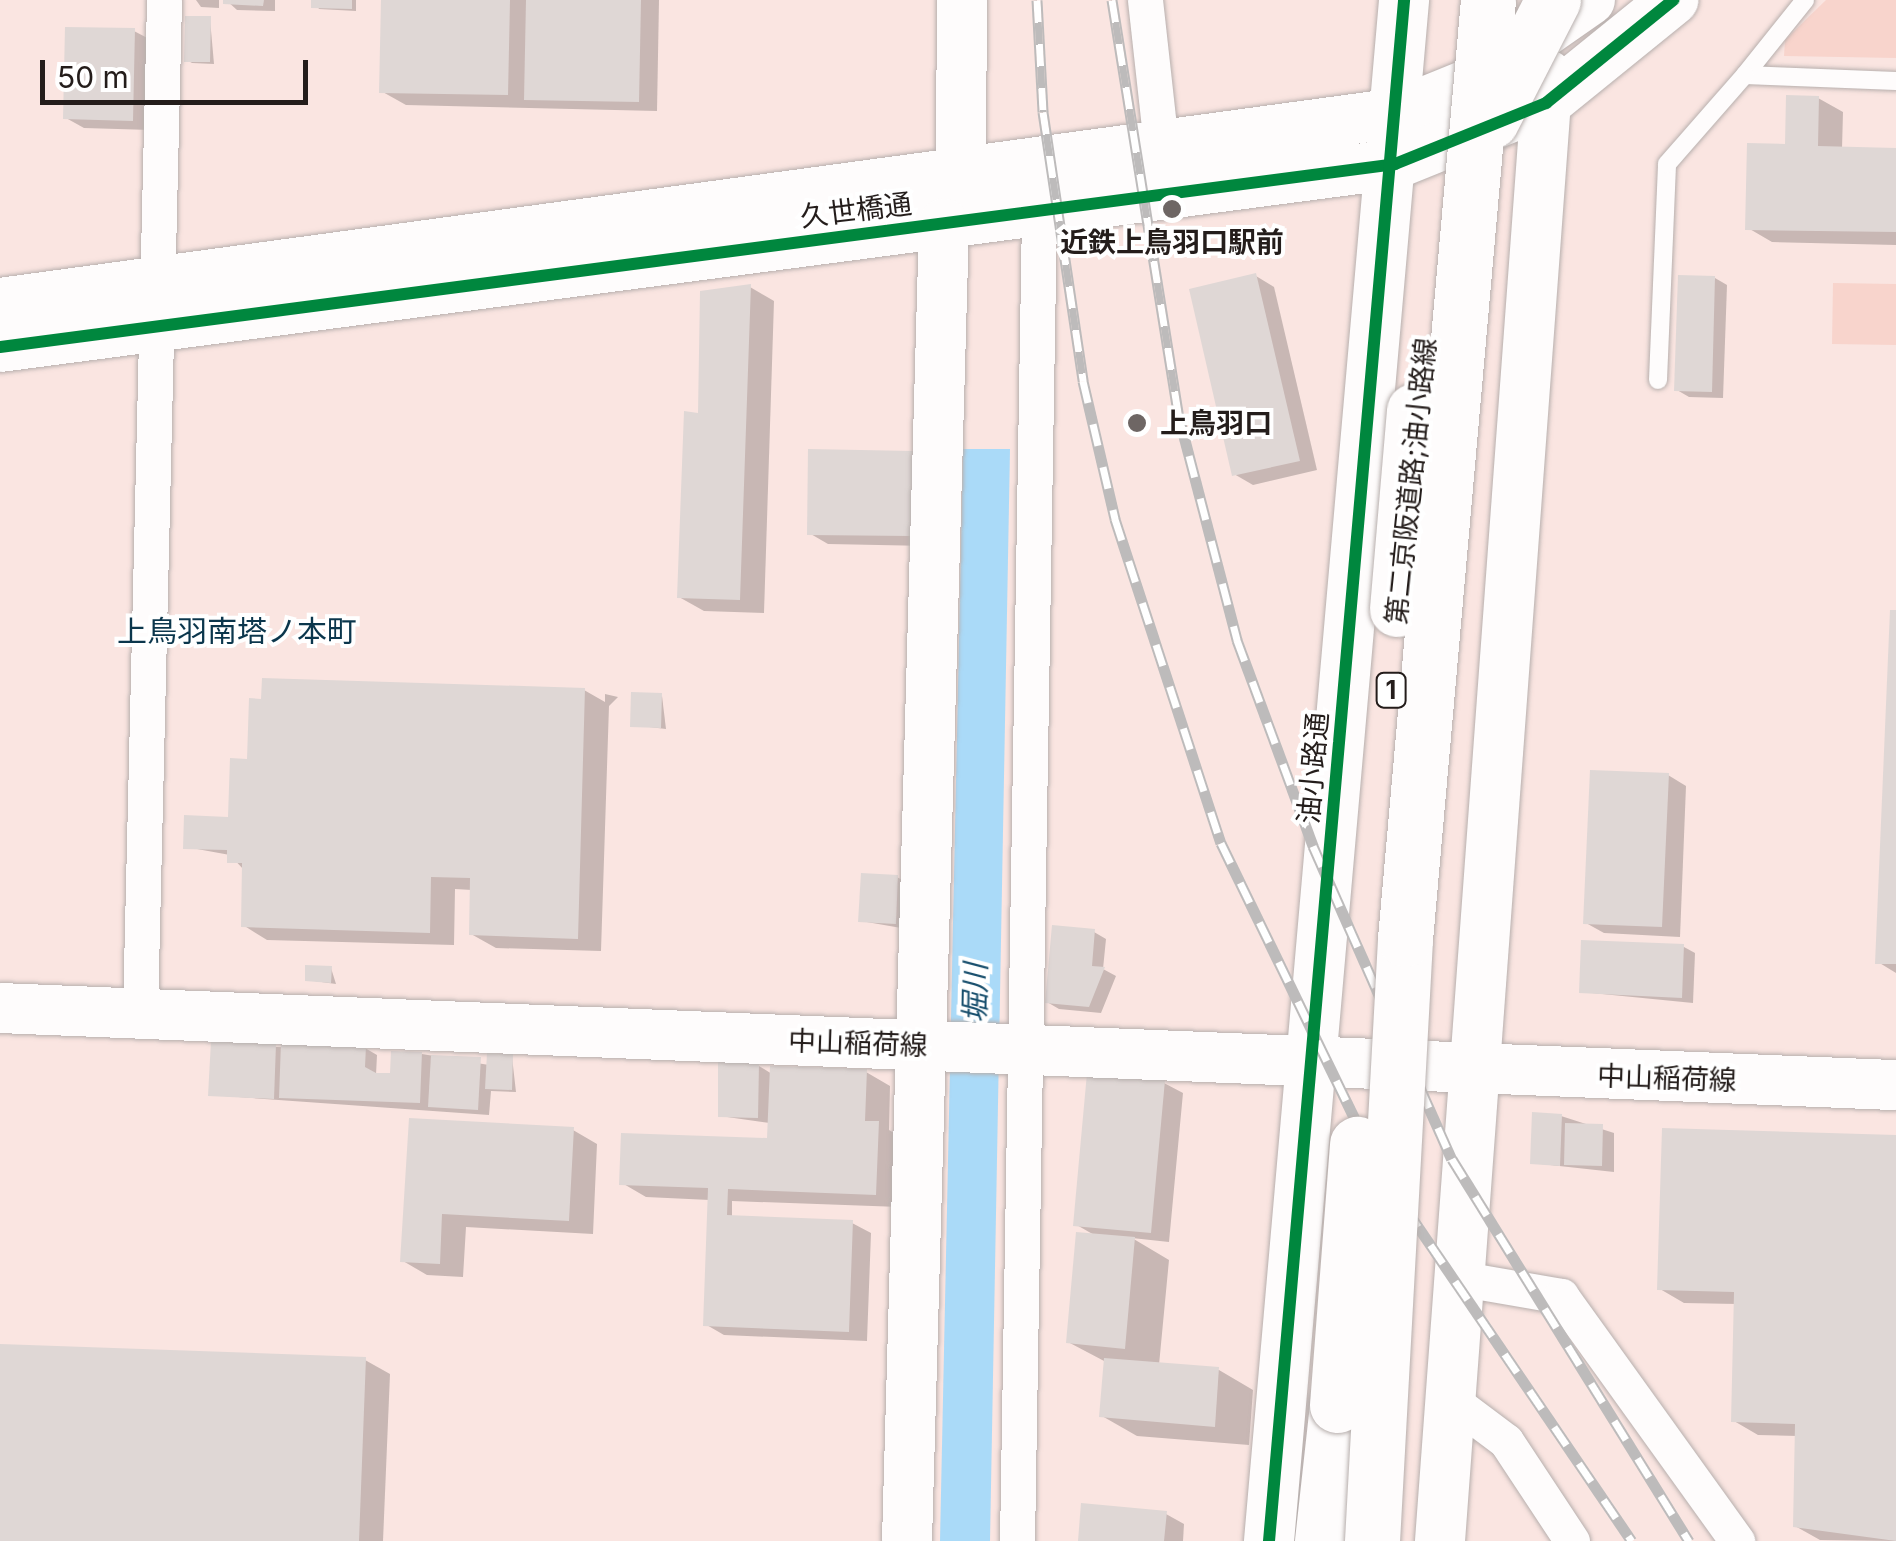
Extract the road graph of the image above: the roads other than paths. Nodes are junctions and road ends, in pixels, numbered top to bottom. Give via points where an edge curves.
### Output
1 (164, 0) edge
2 (962, 0) edge
3 (1144, 0) edge
4 (1404, 0) edge
5 (1488, 0) edge
6 (1590, 0) edge
7 (1672, 0) edge
8 (1806, 0) edge
9 (1553, 11) edge
10 (1745, 76) junction
11 (1896, 81) edge
12 (1546, 103) junction
13 (1398, 114) junction
14 (1161, 145) junction
15 (1396, 164) junction
16 (962, 170) junction
17 (774, 195) junction
18 (1040, 212) junction
19 (944, 224) junction
20 (779, 246) junction
21 (465, 262) junction
22 (0, 302) edge
23 (154, 304) junction
24 (0, 347) edge
25 (1658, 380) dead end
26 (0, 1008) edge
27 (140, 1012) junction
28 (926, 1046) junction
29 (1024, 1050) junction
30 (1314, 1062) junction
31 (1468, 1071) junction
32 (1896, 1085) edge
33 (1457, 1278) junction
34 (1450, 1398) junction
35 (1337, 1405) junction
36 (907, 1541) edge
37 (1017, 1541) edge
38 (1269, 1541) edge
39 (1322, 1541) edge
40 (1332, 1541) edge
41 (1372, 1541) edge
42 (1440, 1541) edge
43 (1572, 1541) edge
44 (1737, 1541) edge

1 - 23 street
2 - 16 street
3 - 14 street
4 - 13 street, 油小路通
5 - 41 highway, bridge via 1405,939
6 - 9 street, 久世橋通
7 - 12 street, 久世橋通
8 - 10 lane
9 - 12 street
9 - 13 street, 久世橋通
9 - 35 highway, 第二京阪道路;油小路線 / 1, bridge via 1465,182 1418,374
10 - 11 lane
10 - 25 lane via 1667,164
12 - 15 street, 久世橋通
12 - 31 street via 1516,568
13 - 14 street, 久世橋通
13 - 15 street, 油小路通
14 - 16 street, 久世橋通
15 - 18 street, 久世橋通
15 - 30 street, 油小路通
16 - 17 street, 久世橋通
17 - 20 street
17 - 21 street, 久世橋通
18 - 19 street, 久世橋通
18 - 29 street
19 - 20 street, 久世橋通
19 - 28 street
20 - 21 street, 久世橋通
21 - 23 street, 久世橋通
22 - 23 street, 久世橋通
23 - 24 street, 久世橋通
23 - 27 street
26 - 27 street, 中山稲荷線
27 - 28 street, 中山稲荷線
28 - 29 street, 中山稲荷線
28 - 36 street
29 - 30 street, 中山稲荷線
29 - 37 street
30 - 31 street, 中山稲荷線
30 - 38 street, 油小路通
31 - 32 street, 中山稲荷線
31 - 33 street
33 - 34 street
33 - 44 street via 1561,1296
34 - 42 street
34 - 43 street via 1506,1441
35 - 39 highway, 第二京阪道路;油小路線 / 1
35 - 40 highway, 第二京阪道路;油小路線 / 1

